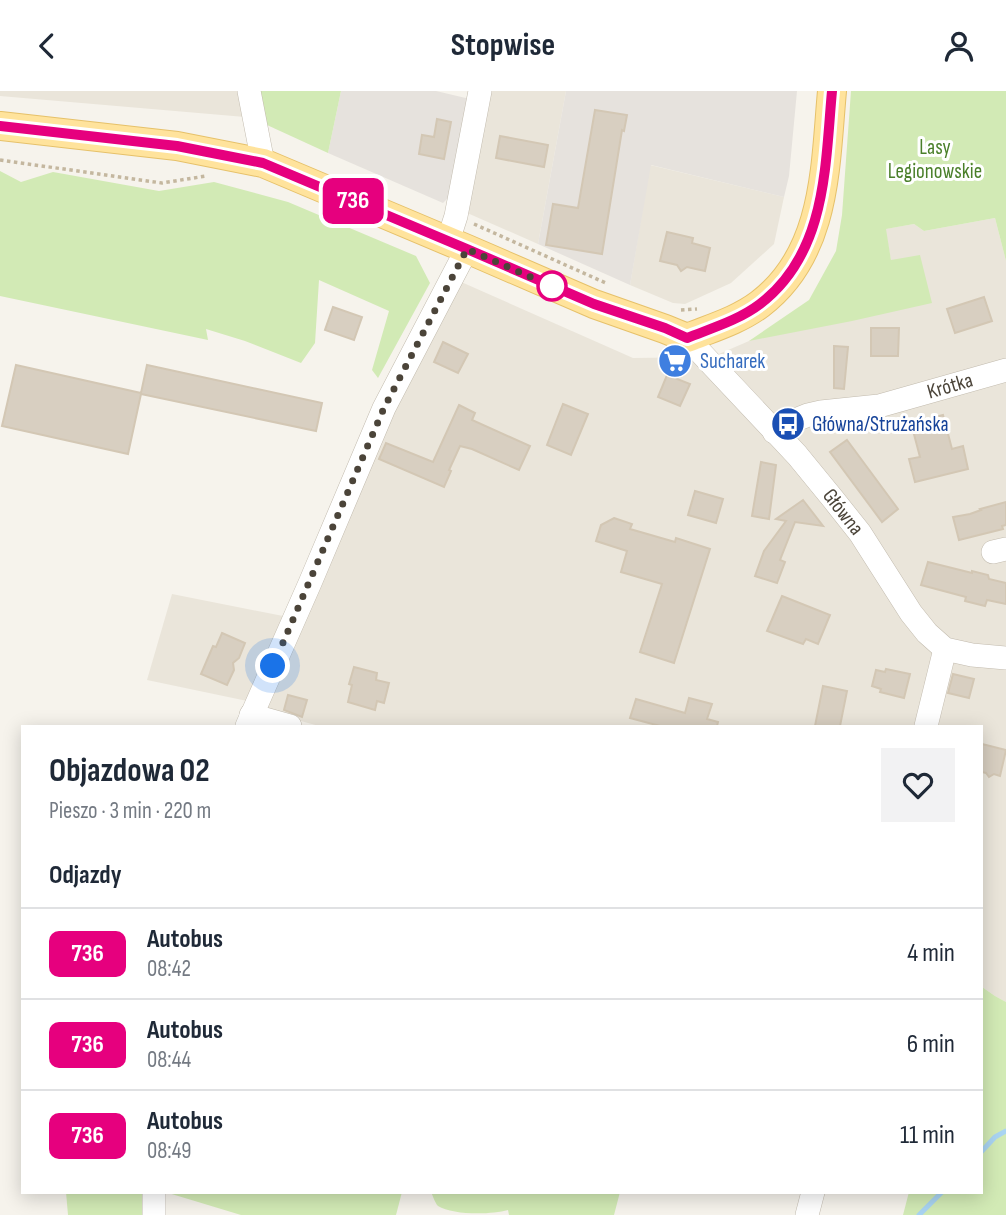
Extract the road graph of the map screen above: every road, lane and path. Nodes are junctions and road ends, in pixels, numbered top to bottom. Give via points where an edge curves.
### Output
1 (248, 91) edge
2 (480, 91) edge
3 (832, 91) edge
4 (0, 126) edge
5 (263, 163) junction
6 (457, 245) junction
7 (687, 338) junction
8 (1006, 370) edge
9 (774, 432) junction
10 (945, 649) junction
11 (1006, 659) edge
12 (249, 721) edge
13 (282, 725) edge
14 (926, 725) edge
15 (154, 1194) edge
16 (812, 1194) edge
17 (154, 1215) edge
18 (807, 1215) edge

1 - 5 street
2 - 6 street via 456,216
3 - 7 main road via 821,203 802,256 761,303
4 - 5 main road via 177,146
5 - 6 main road
6 - 7 main road
6 - 12 street
7 - 9 street, Główna
8 - 9 street, Krótka via 879,406 808,415
9 - 10 street, Główna via 840,507 911,613
10 - 11 street
10 - 14 street
12 - 13 street
15 - 17 street
16 - 18 street

